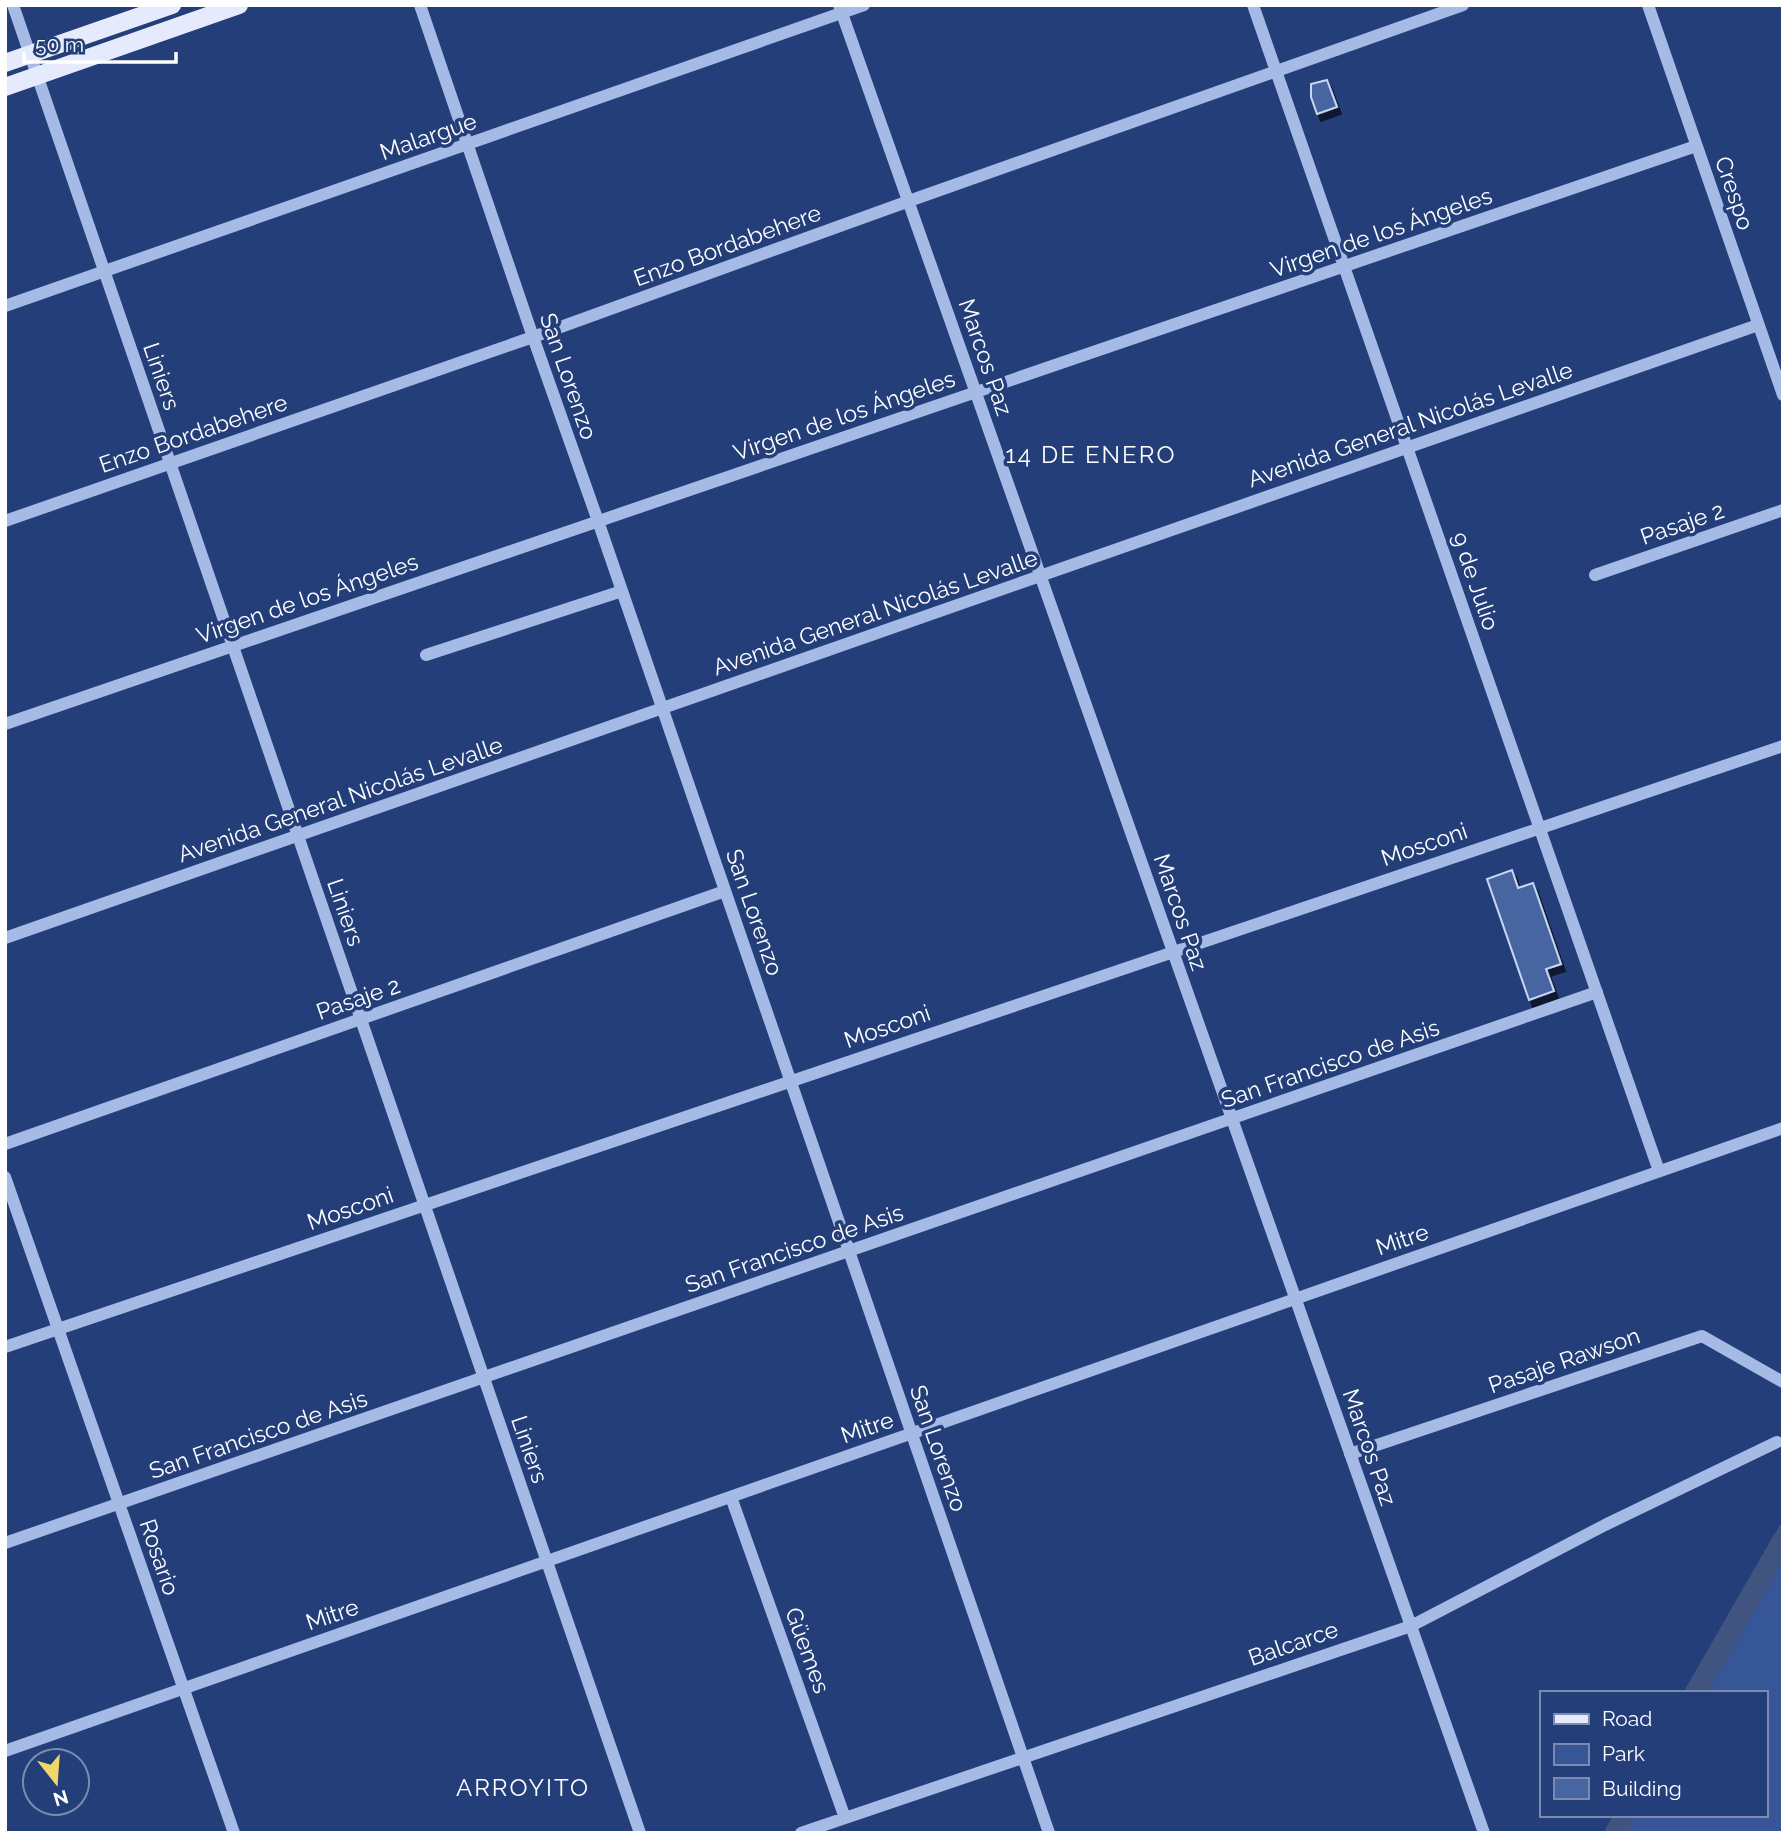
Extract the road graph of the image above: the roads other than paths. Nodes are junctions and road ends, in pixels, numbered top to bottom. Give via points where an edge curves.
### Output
1 (13, 5) edge
2 (172, 5) edge
3 (239, 5) edge
4 (420, 5) edge
5 (864, 5) edge
6 (1253, 5) edge
7 (1463, 5) edge
8 (1647, 5) edge
9 (841, 9) edge
10 (30, 55) junction
11 (5, 64) edge
12 (1276, 72) junction
13 (37, 76) junction
14 (5, 87) edge
15 (468, 144) junction
16 (1696, 146) junction
17 (909, 201) junction
18 (1344, 267) junction
19 (104, 271) junction
20 (5, 306) edge
21 (1758, 325) junction
22 (533, 337) junction
23 (976, 392) junction
24 (1783, 395) edge
25 (1407, 448) junction
26 (170, 464) junction
27 (1783, 510) edge
28 (5, 521) edge
29 (598, 521) junction
30 (1595, 575) dead end
31 (1041, 576) junction
32 (622, 591) junction
33 (233, 646) junction
34 (426, 655) dead end
35 (663, 708) junction
36 (5, 724) edge
37 (1783, 746) edge
38 (1539, 828) junction
39 (298, 836) junction
40 (725, 891) junction
41 (5, 938) edge
42 (1173, 952) junction
43 (1597, 992) junction
44 (361, 1019) junction
45 (790, 1081) junction
46 (1232, 1119) junction
47 (1783, 1128) edge
48 (5, 1144) edge
49 (1659, 1171) junction
50 (5, 1177) edge
51 (424, 1205) junction
52 (849, 1251) junction
53 (1295, 1298) junction
54 (58, 1329) junction
55 (5, 1347) edge
56 (484, 1378) junction
57 (1783, 1382) edge
58 (912, 1433) junction
59 (1777, 1442) dead end
60 (1350, 1454) junction
61 (730, 1497) junction
62 (120, 1504) junction
63 (5, 1544) edge
64 (547, 1561) junction
65 (1410, 1626) junction
66 (184, 1689) junction
67 (5, 1751) edge
68 (1023, 1757) junction
69 (845, 1818) junction
70 (234, 1833) edge
71 (639, 1833) edge
72 (801, 1833) edge
73 (1049, 1833) edge
74 (1484, 1833) edge

1 - 10 street, Liniers
2 - 10 main road
3 - 13 main road
4 - 15 street, San Lorenzo
5 - 9 street, Malargue
6 - 12 street, 9 de Julio
7 - 12 street, Enzo Bordabehere
8 - 16 street, Crespo
9 - 15 street, Malargue
9 - 17 street, Marcos Paz
10 - 11 main road
10 - 13 street, Liniers
12 - 17 street, Enzo Bordabehere
12 - 18 street, 9 de Julio
13 - 14 main road
13 - 19 street, Liniers
15 - 19 street, Malargue
15 - 22 street, San Lorenzo
16 - 18 street, Virgen de los Ángeles
16 - 21 street, Crespo
17 - 22 street, Enzo Bordabehere
17 - 23 street, Marcos Paz
18 - 23 street, Virgen de los Ángeles
18 - 25 street, 9 de Julio
19 - 20 street, Malargue
19 - 26 street, Liniers
21 - 24 street, Crespo
21 - 25 street, Avenida General Nicolás Levalle
22 - 26 street, Enzo Bordabehere
22 - 29 street, San Lorenzo
23 - 29 street, Virgen de los Ángeles
23 - 31 street, Marcos Paz
25 - 31 street, Avenida General Nicolás Levalle
25 - 38 street, 9 de Julio
26 - 28 street, Enzo Bordabehere
26 - 33 street, Liniers
27 - 30 street, Pasaje 2
29 - 32 street, San Lorenzo
29 - 33 street, Virgen de los Ángeles
31 - 35 street, Avenida General Nicolás Levalle
31 - 42 street, Marcos Paz
32 - 34 street
32 - 35 street, San Lorenzo
33 - 36 street, Virgen de los Ángeles
33 - 39 street, Liniers
35 - 39 street, Avenida General Nicolás Levalle
35 - 40 street, San Lorenzo
37 - 38 street, Mosconi
38 - 42 street, Mosconi
38 - 43 street, 9 de Julio
39 - 41 street, Avenida General Nicolás Levalle
39 - 44 street, Liniers
40 - 44 street, Pasaje 2
40 - 45 street, San Lorenzo
42 - 45 street, Mosconi
42 - 46 street, Marcos Paz
43 - 46 street, San Francisco de Asis
43 - 49 street, 9 de Julio
44 - 48 street, Pasaje 2
44 - 51 street, Liniers
45 - 51 street, Mosconi
45 - 52 street, San Lorenzo
46 - 52 street, San Francisco de Asis
46 - 53 street, Marcos Paz
47 - 49 street, Mitre
49 - 53 street, Mitre
50 - 54 street, Rosario
51 - 54 street, Mosconi
51 - 56 street, Liniers
52 - 56 street, San Francisco de Asis
52 - 58 street, San Lorenzo
53 - 58 street, Mitre
53 - 60 street, Marcos Paz
54 - 55 street, Mosconi
54 - 62 street, Rosario
56 - 62 street, San Francisco de Asis
56 - 64 street, Liniers
57 - 60 street, Pasaje Rawson via 1702,1336
58 - 61 street, Mitre
58 - 68 street, San Lorenzo
59 - 65 street, Balcarce
60 - 65 street, Marcos Paz
61 - 64 street, Mitre
61 - 69 street, Güemes
62 - 63 street, San Francisco de Asis
62 - 66 street, Rosario
64 - 66 street, Mitre
64 - 71 street, Liniers
65 - 68 street, Balcarce
65 - 74 street, Marcos Paz
66 - 67 street, Mitre
66 - 70 street, Rosario
68 - 69 street, Balcarce
68 - 73 street, San Lorenzo
69 - 72 street, Balcarce

